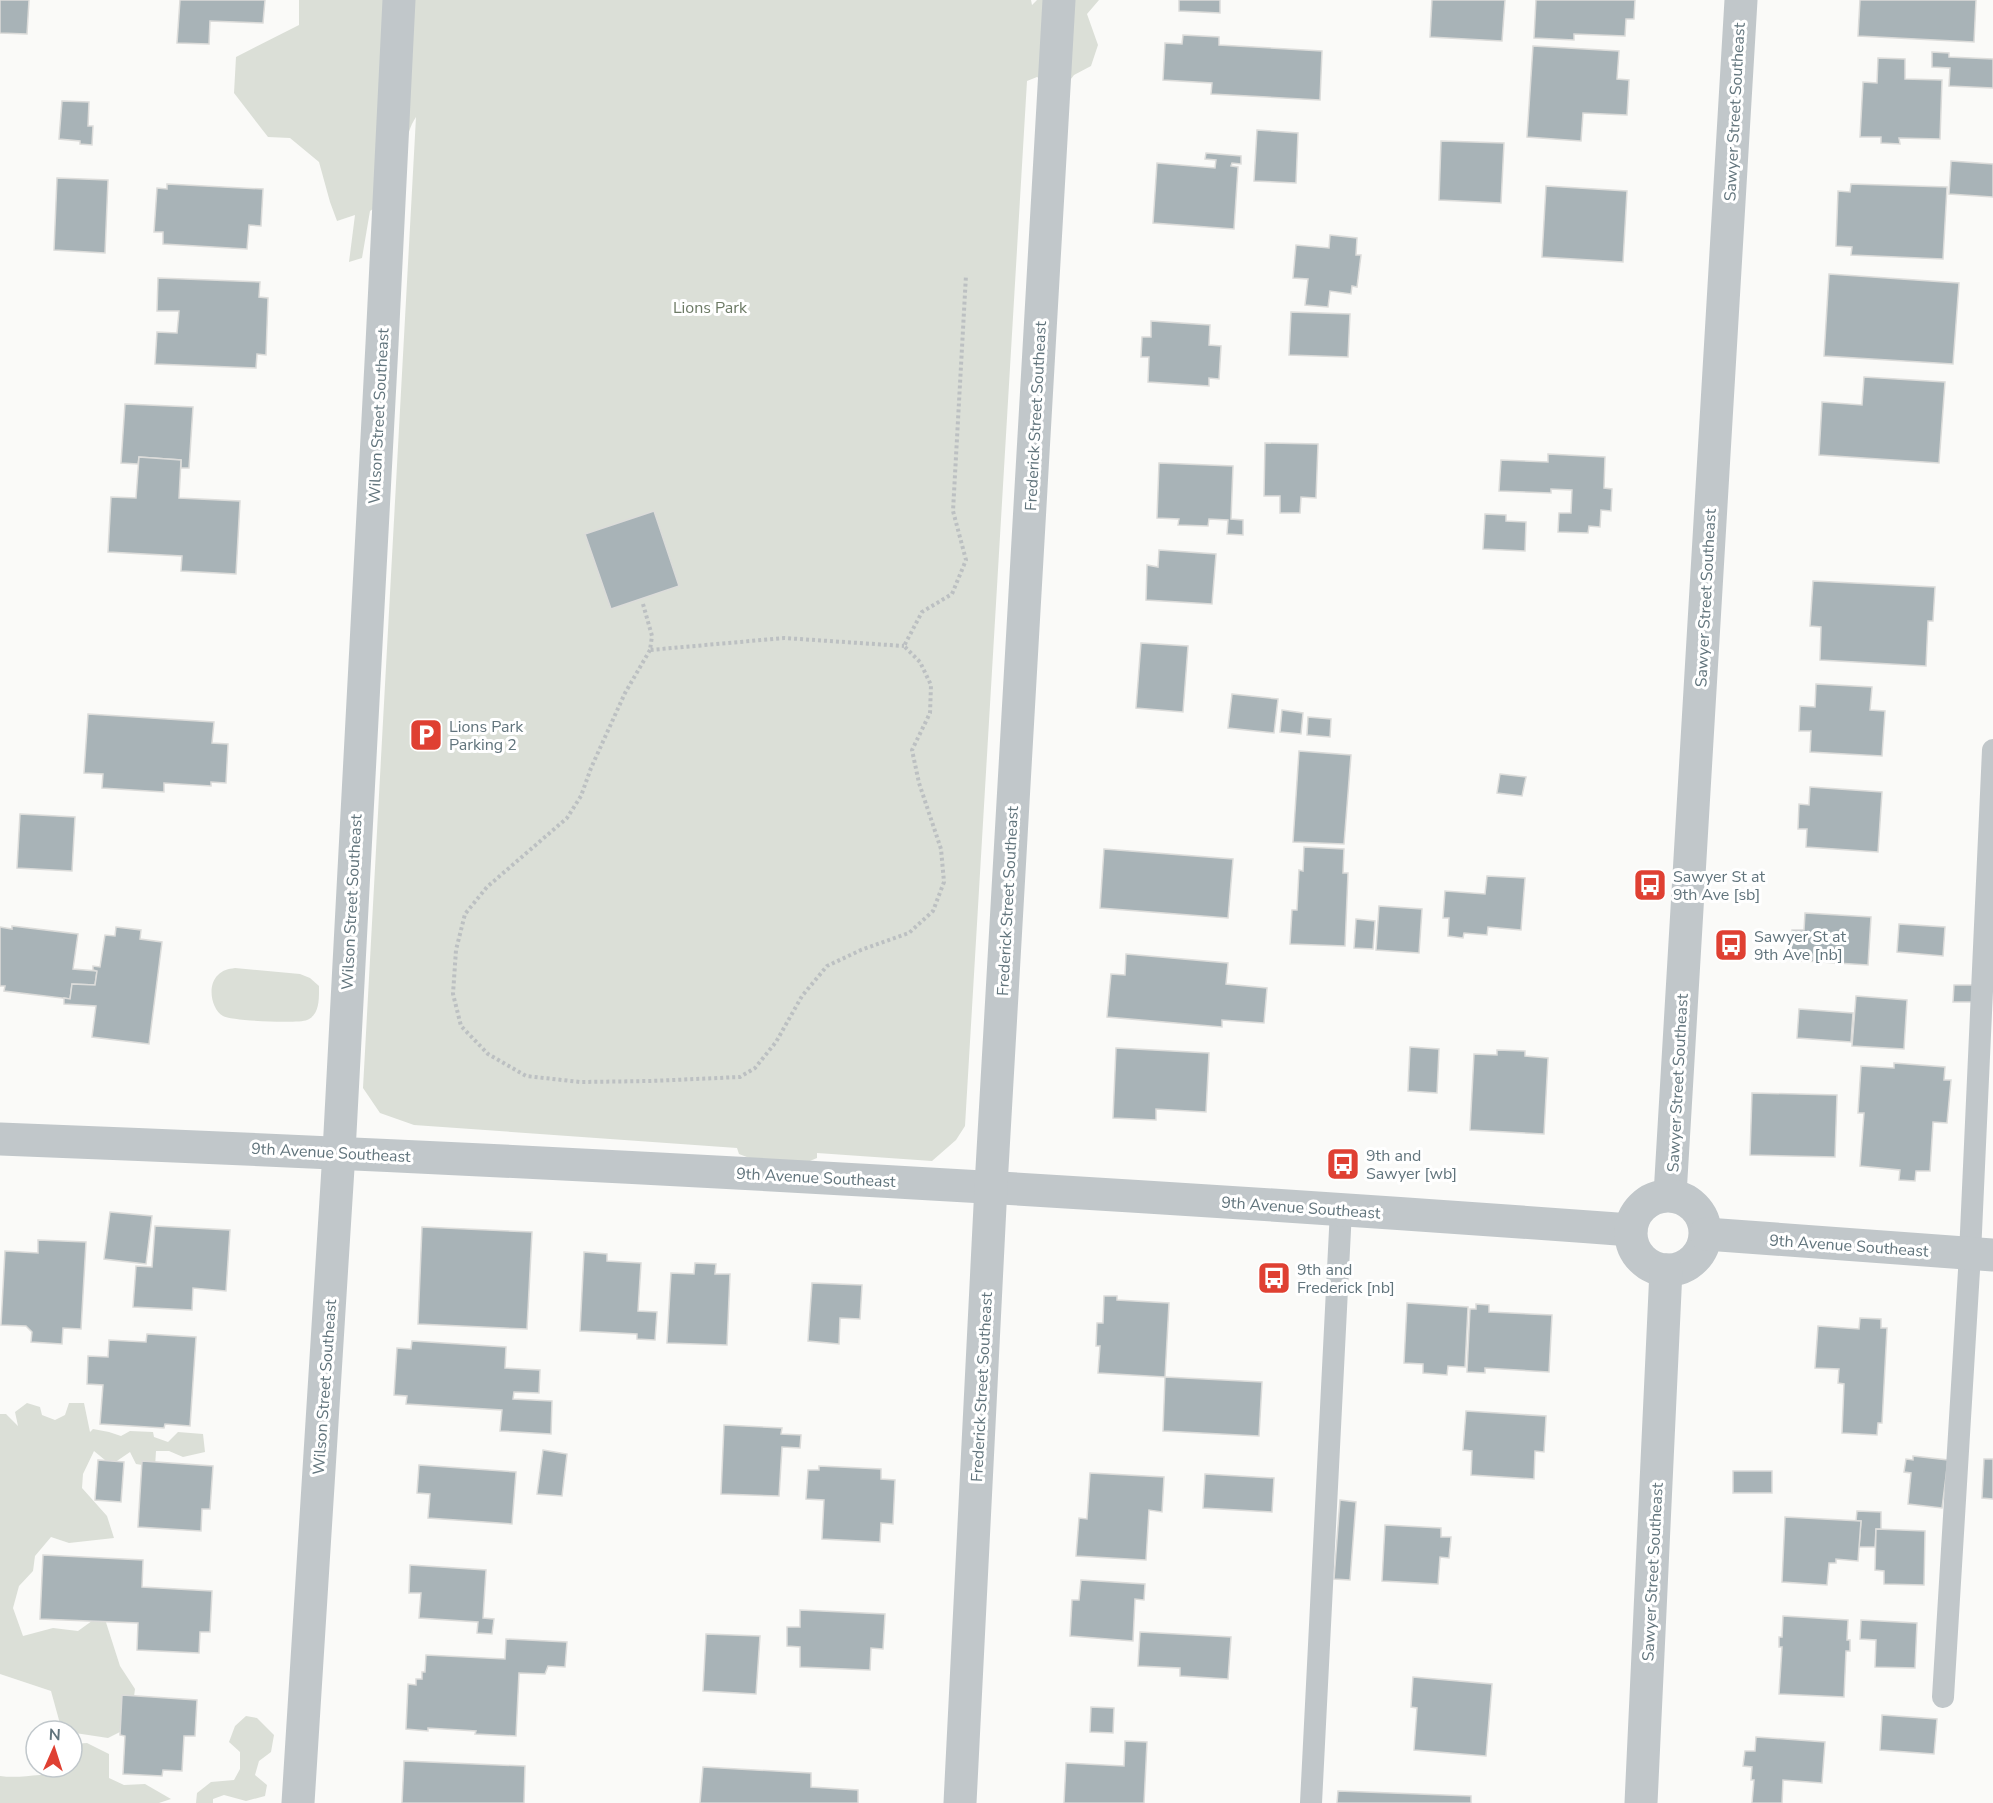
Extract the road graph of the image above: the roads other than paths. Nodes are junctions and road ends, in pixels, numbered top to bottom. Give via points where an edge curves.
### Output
1 (399, 0) edge
2 (1059, 0) edge
3 (1741, 0) edge
4 (1993, 750) edge
5 (0, 1139) edge
6 (339, 1152) junction
7 (991, 1186) junction
8 (1670, 1195) junction
9 (1341, 1210) junction
10 (1631, 1230) junction
11 (1706, 1234) junction
12 (1982, 1254) edge
13 (1666, 1270) junction
14 (1943, 1697) dead end
15 (297, 1803) edge
16 (960, 1803) edge
17 (1311, 1803) edge
18 (1641, 1803) edge

1 - 6 street, Wilson Street Southeast
2 - 7 street, Frederick Street Southeast
3 - 8 street, Sawyer Street Southeast
4 - 12 lane
5 - 6 street, 9th Avenue Southeast
6 - 7 street, 9th Avenue Southeast
6 - 15 street, Wilson Street Southeast
7 - 9 street, 9th Avenue Southeast
7 - 16 street, Frederick Street Southeast
8 - 10 street via 1647,1202 1638,1211
8 - 11 street via 1693,1204 1706,1226
9 - 10 street, 9th Avenue Southeast
9 - 17 lane
10 - 13 street via 1633,1247 1640,1257 1649,1265
11 - 12 street, 9th Avenue Southeast
11 - 13 street via 1695,1260
12 - 14 lane
13 - 18 street, Sawyer Street Southeast

